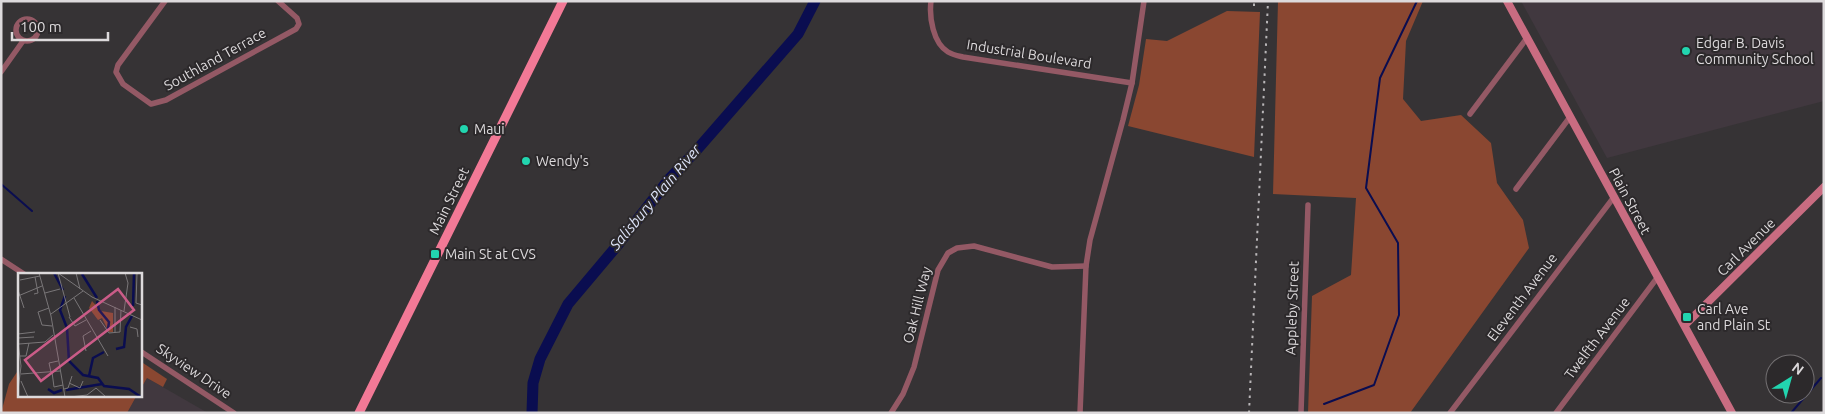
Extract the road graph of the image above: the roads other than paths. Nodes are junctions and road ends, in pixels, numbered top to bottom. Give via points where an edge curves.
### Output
1 (165, 1) edge
2 (278, 1) edge
3 (563, 1) edge
4 (931, 1) edge
5 (1144, 1) edge
6 (1507, 1) edge
7 (1527, 38) junction
8 (22, 41) junction
9 (1, 72) edge
10 (1132, 84) junction
11 (1470, 114) dead end
12 (1570, 117) junction
13 (1824, 187) edge
14 (1516, 189) dead end
15 (1614, 197) junction
16 (1308, 205) dead end
17 (1, 259) edge
18 (1086, 266) junction
19 (22, 273) edge
20 (1657, 278) junction
21 (1685, 325) junction
22 (141, 352) edge
23 (234, 413) edge
24 (360, 413) edge
25 (891, 413) edge
26 (1080, 413) edge
27 (1301, 413) edge
28 (1450, 413) edge
29 (1556, 413) edge
30 (1732, 413) edge

1 - 2 street, Southland Terrace via 116,72 123,84 151,104 166,100 296,30 297,18
3 - 24 main road, Main Street
4 - 10 street, Industrial Boulevard via 932,23 938,42 947,52 964,58
5 - 10 street
6 - 7 main road, Plain Street
7 - 11 street
7 - 12 main road, Plain Street
8 - 8 street via 30,42 38,34 36,23 30,19 17,25 17,36
8 - 9 street
10 - 18 street
12 - 14 street
12 - 15 main road, Plain Street
13 - 21 main road, Carl Avenue
15 - 20 main road, Plain Street
15 - 28 street, Eleventh Avenue
16 - 27 street, Appleby Street
17 - 19 street
18 - 25 street, Oak Hill Way via 1052,267 974,246 948,253 938,270 914,366
18 - 26 street
20 - 21 main road, Plain Street
20 - 29 street, Twelfth Avenue
21 - 30 main road, Plain Street
22 - 23 street, Skyview Drive

